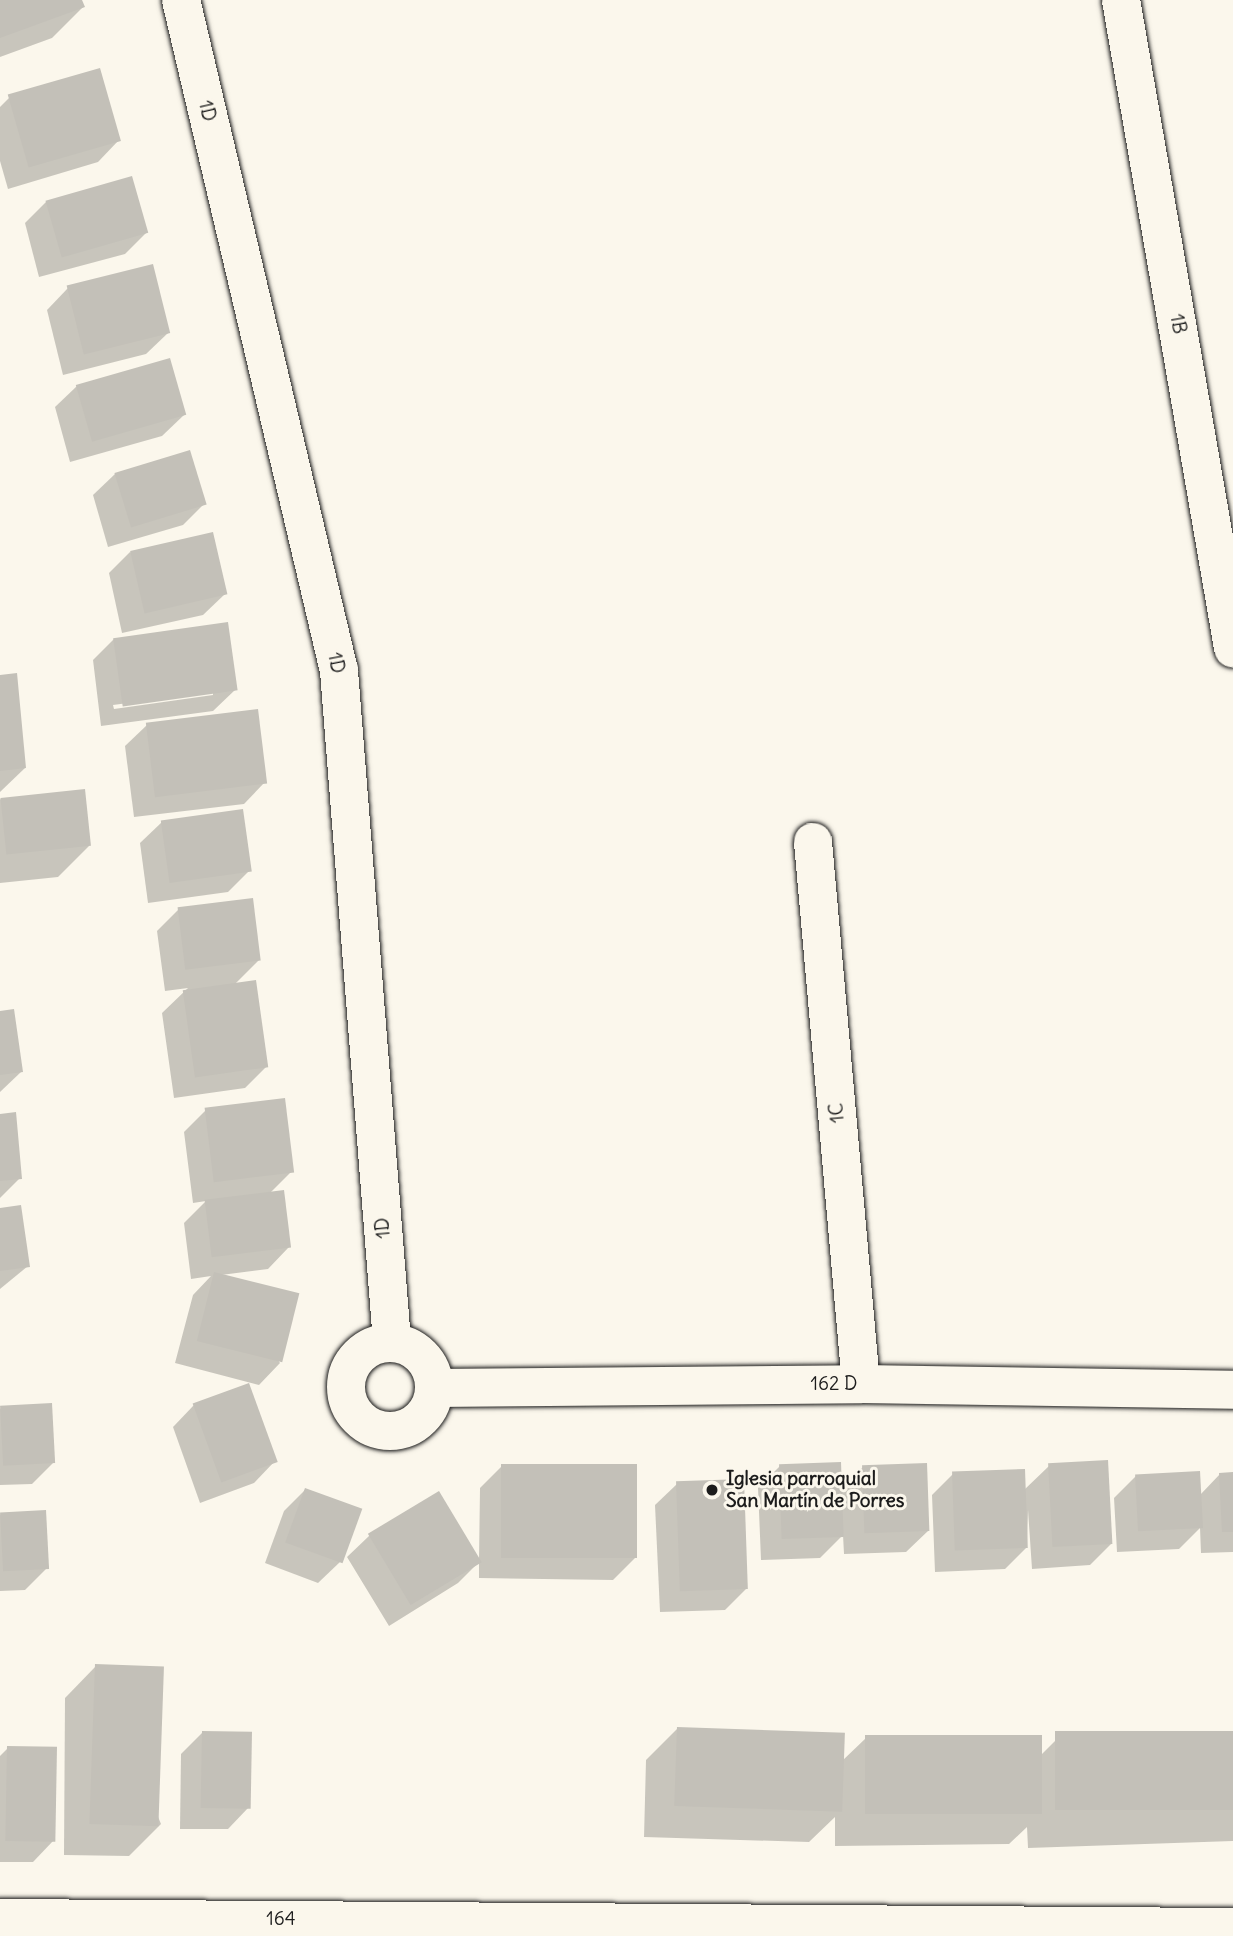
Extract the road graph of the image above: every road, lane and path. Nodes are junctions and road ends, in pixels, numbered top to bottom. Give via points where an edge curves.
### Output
1 (181, 0) edge
2 (1121, 0) edge
3 (1233, 648) edge
4 (813, 842) dead end
5 (392, 1342) junction
6 (861, 1384) junction
7 (434, 1388) junction
8 (1233, 1390) edge
9 (0, 1918) edge
10 (1233, 1927) edge
11 (408, 1928) edge

1 - 5 street, 1D via 339,671
2 - 3 street, 1B
4 - 6 street, 1C
5 - 7 street via 422,1356
5 - 7 street via 367,1350 349,1369 349,1404 359,1419 373,1428 407,1429 421,1419
6 - 7 street, 162 D
6 - 8 street, 162 D
9 - 11 street, 164
10 - 11 street, 164

